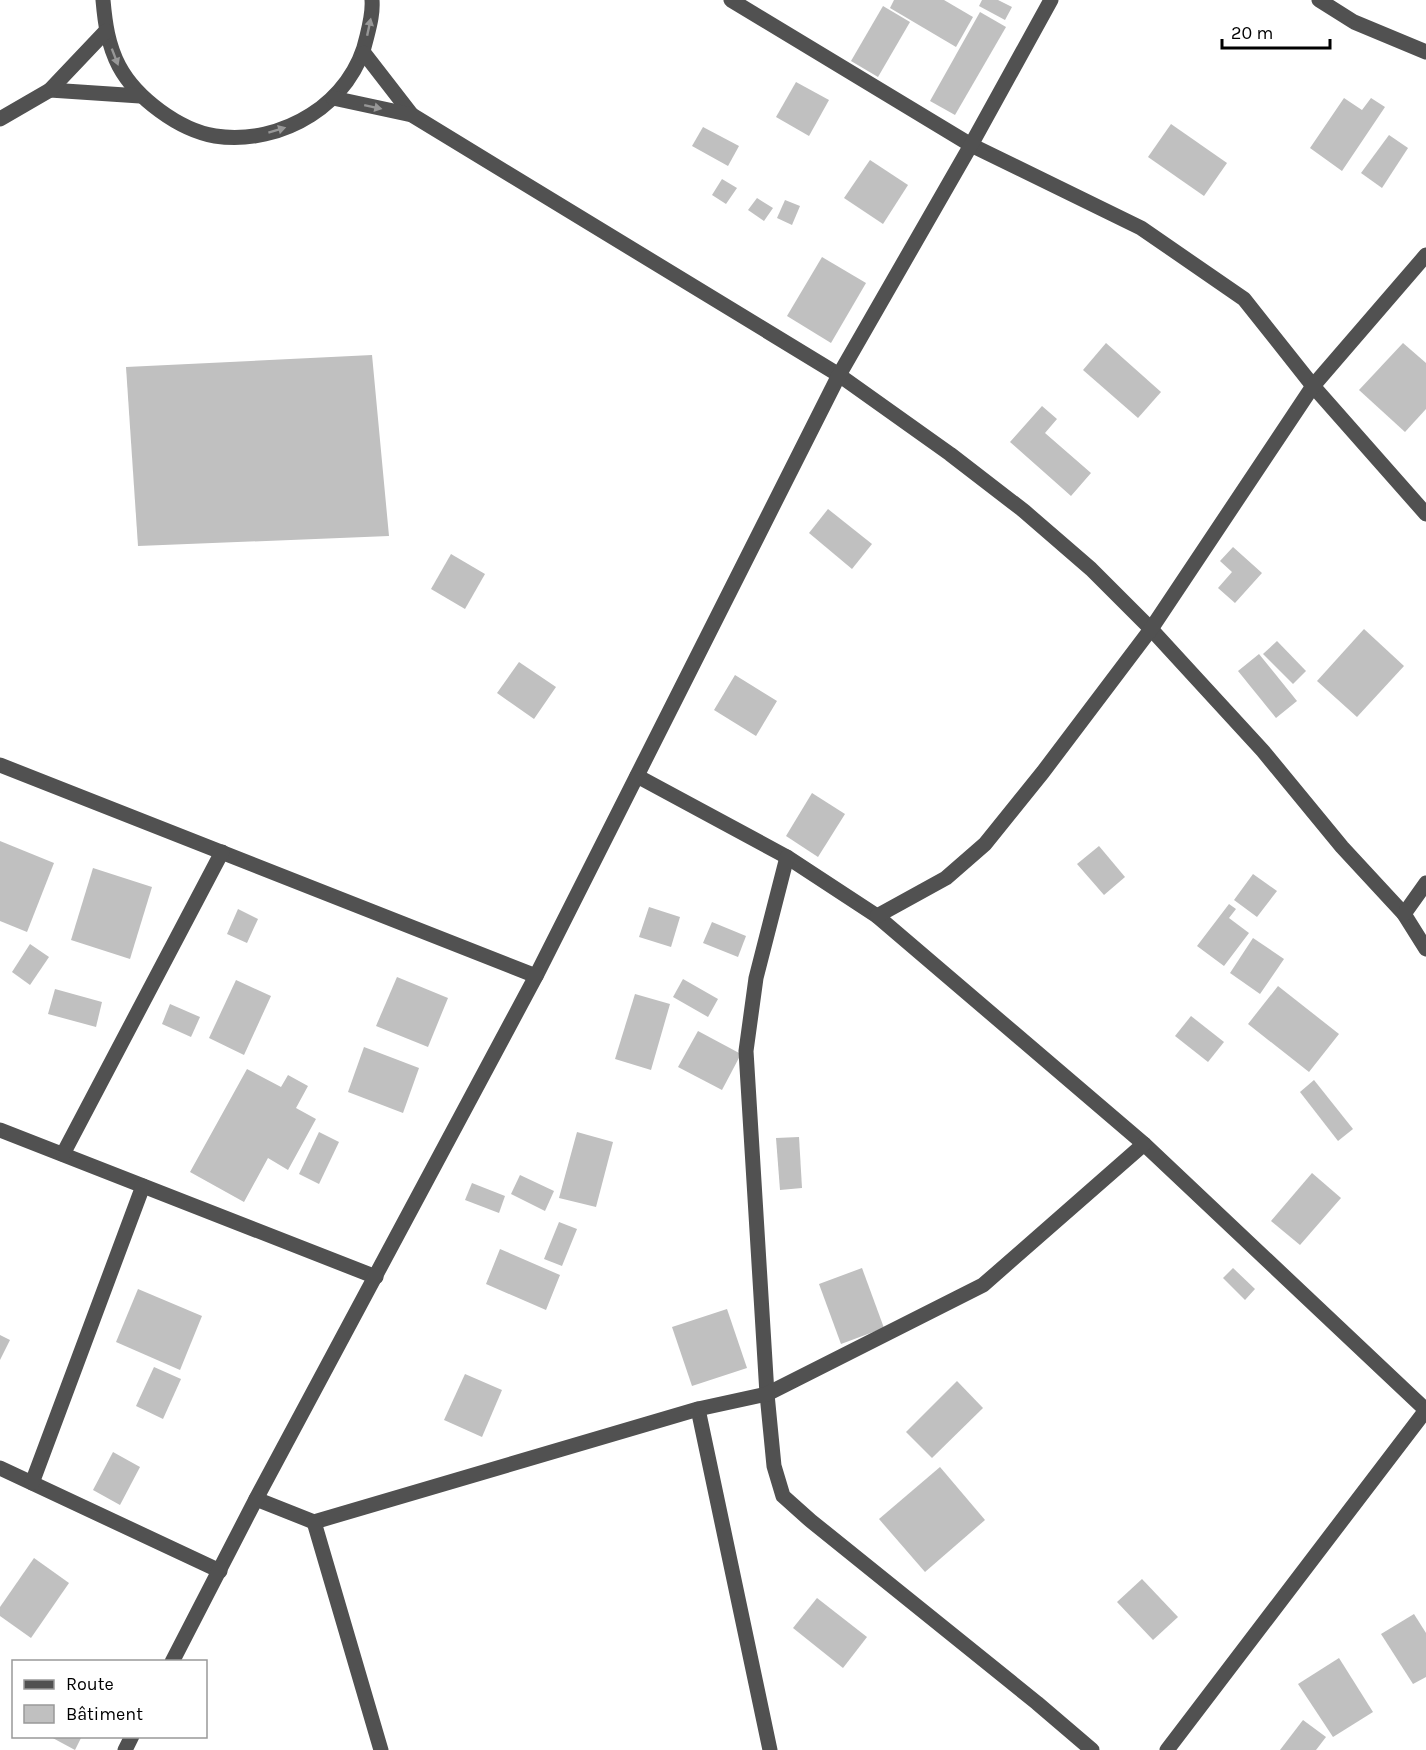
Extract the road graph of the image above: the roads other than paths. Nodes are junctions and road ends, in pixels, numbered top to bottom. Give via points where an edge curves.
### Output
1 (103, 0) edge
2 (372, 0) edge
3 (731, 0) edge
4 (1051, 0) edge
5 (1318, 0) edge
6 (106, 31) junction
7 (1426, 52) edge
8 (364, 53) junction
9 (50, 90) junction
10 (140, 96) junction
11 (333, 98) junction
12 (412, 115) junction
13 (0, 119) edge
14 (971, 145) junction
15 (1426, 255) edge
16 (839, 375) junction
17 (1313, 386) junction
18 (1426, 514) edge
19 (1150, 629) junction
20 (0, 765) edge
21 (637, 776) junction
22 (222, 852) junction
23 (787, 857) junction
24 (1426, 883) edge
25 (1404, 914) junction
26 (877, 916) junction
27 (1426, 949) edge
28 (536, 976) junction
29 (0, 1130) edge
30 (1144, 1144) junction
31 (63, 1154) junction
32 (143, 1186) junction
33 (376, 1277) junction
34 (767, 1394) junction
35 (698, 1409) junction
36 (1426, 1410) edge
37 (0, 1468) edge
38 (32, 1483) junction
39 (256, 1499) junction
40 (314, 1522) junction
41 (220, 1571) junction
42 (173, 1660) edge
43 (381, 1750) edge
44 (770, 1750) edge
45 (1092, 1750) edge
46 (1167, 1750) edge

1 - 6 street
8 -> 2 street
3 - 14 street
4 - 14 street
5 - 7 street via 1354,22
6 - 9 street
6 -> 10 street via 118,66
8 - 11 street
8 - 12 street
9 - 10 street
9 - 13 street
10 -> 11 street via 175,121 215,136 258,136 298,124
11 -> 12 street
12 - 16 street
14 - 16 street
14 - 17 street via 1141,228 1244,299
15 - 17 street
16 - 19 street via 1024,511 1091,569
16 - 21 street
17 - 18 street
17 - 19 street
19 - 25 street via 1263,751 1342,847
19 - 26 street via 985,844 946,878
20 - 22 street
21 - 23 street
21 - 28 street
22 - 28 street
22 - 31 street
23 - 26 street
23 - 34 street via 756,978 746,1051
24 - 25 street
25 - 27 street
26 - 30 street
28 - 33 street
29 - 31 street
30 - 34 street via 983,1285
30 - 36 street
31 - 32 street
32 - 33 street
32 - 38 street
33 - 39 street
34 - 35 street
34 - 45 street via 774,1467 783,1496
35 - 40 street
35 - 44 street
36 - 46 street
37 - 38 street
38 - 41 street
39 - 40 street
39 - 41 street
40 - 43 street
41 - 42 street

